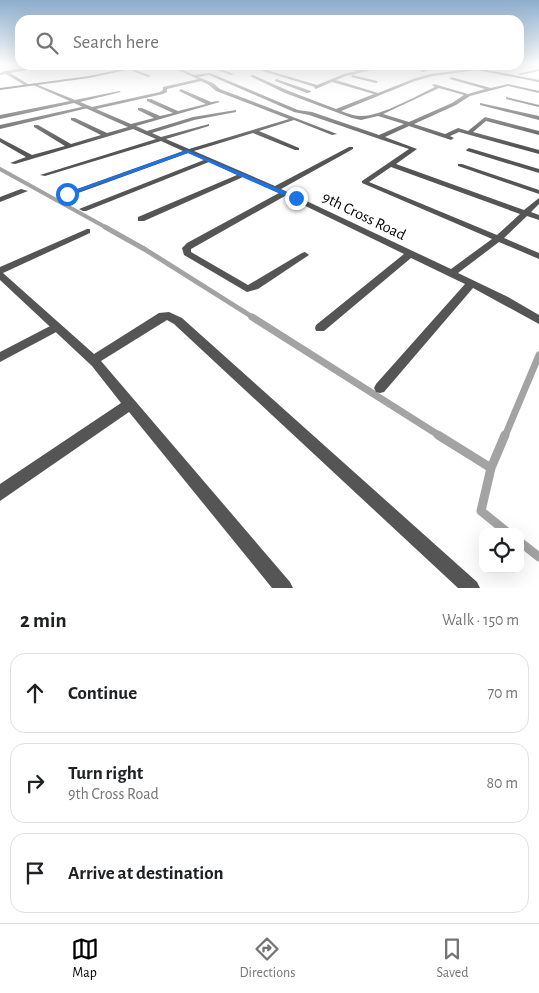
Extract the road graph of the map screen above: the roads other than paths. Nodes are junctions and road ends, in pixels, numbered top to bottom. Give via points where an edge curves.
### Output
1 (51, 91) edge
2 (164, 91) edge
3 (184, 91) edge
4 (222, 91) edge
5 (250, 91) edge
6 (288, 91) edge
7 (369, 91) edge
8 (385, 91) edge
9 (427, 91) edge
10 (457, 91) edge
11 (482, 91) edge
12 (120, 92) dead end
13 (378, 94) junction
14 (468, 95) junction
15 (508, 98) dead end
16 (149, 100) dead end
17 (72, 101) junction
18 (218, 102) dead end
19 (210, 104) junction
20 (482, 104) dead end
21 (539, 106) edge
22 (88, 108) junction
23 (140, 109) dead end
24 (234, 111) dead end
25 (336, 111) junction
26 (178, 113) junction
27 (378, 114) junction
28 (0, 117) edge
29 (159, 118) junction
30 (539, 118) edge
31 (73, 119) dead end
32 (293, 119) junction
33 (207, 125) dead end
34 (411, 125) junction
35 (36, 126) dead end
36 (132, 126) junction
37 (0, 127) edge
38 (253, 131) junction
39 (469, 133) junction
40 (539, 133) edge
41 (147, 134) junction
42 (334, 134) dead end
43 (106, 135) junction
44 (445, 136) junction
45 (380, 137) junction
46 (159, 138) junction
47 (452, 138) dead end
48 (0, 140) edge
49 (70, 146) junction
50 (351, 148) dead end
51 (297, 149) dead end
52 (469, 150) dead end
53 (189, 151) junction
54 (539, 152) edge
55 (31, 157) junction
56 (210, 160) junction
57 (13, 163) dead end
58 (390, 164) junction
59 (460, 165) dead end
60 (539, 171) edge
61 (43, 175) dead end
62 (243, 175) junction
63 (24, 191) dead end
64 (280, 191) junction
65 (539, 192) edge
66 (67, 194) dead end
67 (0, 200) edge
68 (539, 200) edge
69 (83, 209) dead end
70 (526, 214) junction
71 (539, 218) edge
72 (141, 219) dead end
73 (87, 231) dead end
74 (499, 238) junction
75 (410, 254) junction
76 (305, 255) dead end
77 (539, 256) edge
78 (0, 273) edge
79 (451, 274) junction
80 (471, 284) junction
81 (539, 320) edge
82 (56, 327) junction
83 (320, 328) dead end
84 (0, 357) edge
85 (93, 360) junction
86 (380, 388) dead end
87 (130, 404) junction
88 (0, 493) edge
89 (284, 588) edge
90 (471, 588) edge

1 - 17 street, 9th Cross Road
2 - 22 street
3 - 19 street
4 - 32 street
5 - 45 street via 304,114 310,112
6 - 25 street
7 - 13 street
8 - 13 street
9 - 27 street
10 - 14 street
11 - 14 street
12 - 17 street
13 - 25 street
14 - 34 street
15 - 21 street
16 - 26 street
17 - 22 street, 9th Cross Road
17 - 28 street
18 - 19 street
19 - 26 street
20 - 30 street
22 - 36 street, 9th Cross Road
22 - 37 street
23 - 29 street
24 - 41 street via 193,119
25 - 27 street via 359,119
26 - 29 street
27 - 34 street
29 - 36 street
31 - 43 street
32 - 38 street
32 - 42 street
33 - 46 street
34 - 44 street
34 - 45 street
35 - 49 street
36 - 41 street, 9th Cross Road
36 - 43 street
38 - 51 street
38 - 53 street
39 - 40 street via 485,120
39 - 44 street via 458,130
39 - 54 street
41 - 46 street, 9th Cross Road
43 - 49 street
44 - 47 street
45 - 58 street via 414,149
46 - 53 street, 9th Cross Road
46 - 61 street
48 - 55 street
49 - 55 street
50 - 64 street
52 - 60 street
53 - 56 street, 9th Cross Road
53 - 66 street
55 - 57 street
56 - 62 street, 9th Cross Road
56 - 69 street
58 - 70 street
58 - 74 street via 364,182
59 - 65 street
62 - 64 street, 9th Cross Road
62 - 72 street
63 - 67 street
64 - 75 street, 9th Cross Road
64 - 76 street via 190,244 186,248 187,253 247,289
68 - 70 street
70 - 71 street
70 - 74 street
73 - 78 street
74 - 77 street
74 - 79 street
75 - 79 street, 9th Cross Road
75 - 83 street
78 - 82 street
79 - 80 street, 9th Cross Road
80 - 81 street, 9th Cross Road
80 - 86 street
82 - 84 street
82 - 85 street
85 - 87 street
85 - 90 street via 163,316 178,321
87 - 88 street
87 - 89 street

